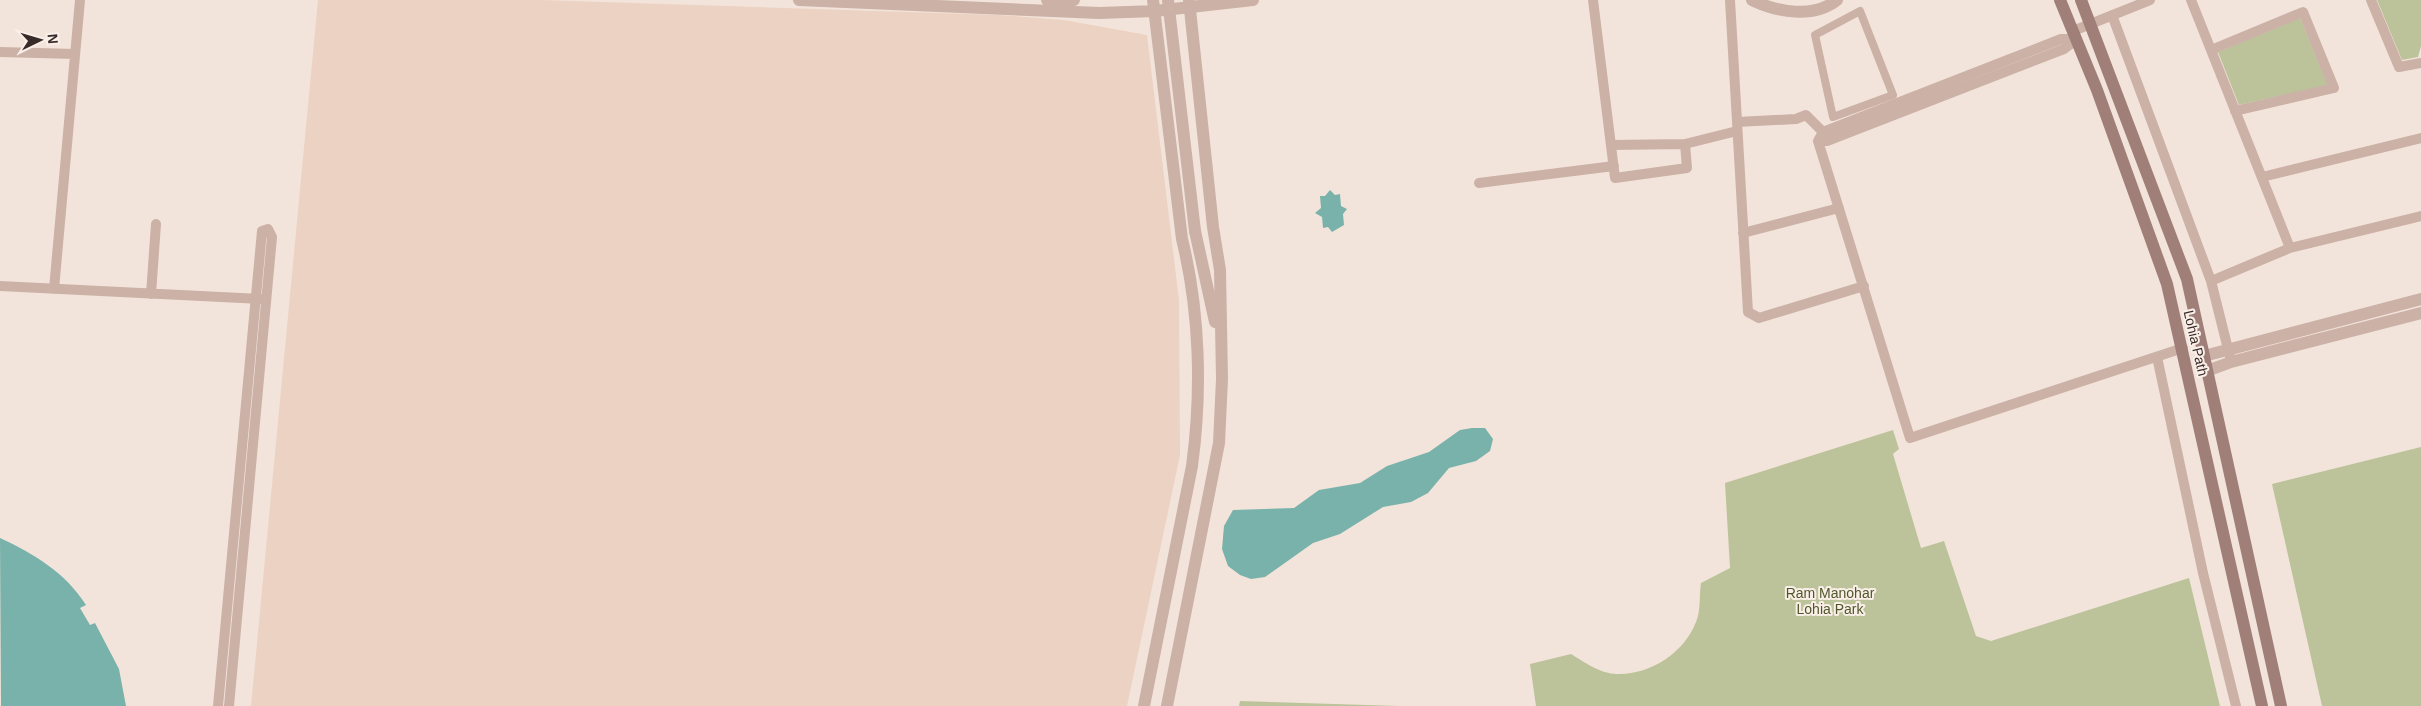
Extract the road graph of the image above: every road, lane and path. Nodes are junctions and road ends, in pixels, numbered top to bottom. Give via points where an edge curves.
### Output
1 (80, 0) edge
2 (799, 0) edge
3 (1048, 0) edge
4 (1074, 0) edge
5 (1168, 0) edge
6 (1253, 0) edge
7 (1593, 0) edge
8 (1730, 0) edge
9 (1752, 0) edge
10 (1837, 0) edge
11 (2060, 0) edge
12 (2081, 0) edge
13 (2150, 0) edge
14 (2191, 0) edge
15 (2371, 0) edge
16 (1190, 4) edge
17 (1154, 6) edge
18 (2112, 15) junction
19 (2091, 24) junction
20 (2075, 35) junction
21 (2211, 50) junction
22 (2101, 51) junction
23 (0, 52) edge
24 (75, 54) junction
25 (2084, 59) junction
26 (2421, 63) edge
27 (2236, 111) junction
28 (1833, 117) joint
29 (1737, 126) junction
30 (1820, 137) junction
31 (2421, 138) edge
32 (1685, 144) junction
33 (1611, 145) junction
34 (1614, 166) junction
35 (2262, 178) junction
36 (1479, 183) dead end
37 (1839, 208) junction
38 (2421, 216) edge
39 (156, 224) dead end
40 (1195, 231) junction
41 (1743, 234) junction
42 (2290, 248) junction
43 (1190, 272) junction
44 (2211, 281) junction
45 (0, 286) edge
46 (1864, 286) junction
47 (54, 289) junction
48 (151, 294) junction
49 (261, 299) junction
50 (2421, 299) edge
51 (2421, 313) edge
52 (2183, 348) junction
53 (2228, 348) junction
54 (2204, 356) junction
55 (1222, 357) junction
56 (2157, 357) junction
57 (2232, 362) junction
58 (2207, 371) junction
59 (218, 706) edge
60 (229, 706) edge
61 (1144, 706) edge
62 (1167, 706) edge
63 (2236, 706) edge
64 (2262, 706) edge
65 (2281, 706) edge

1 - 24 street
2 - 17 street via 1099,13
3 - 4 street
5 - 40 street, bridge
6 - 16 street
7 - 33 street
8 - 29 street
9 - 10 street via 1788,12 1813,10
11 - 20 main road, Lohia Path
12 - 19 main road, Lohia Path
13 - 18 street
14 - 21 street
15 - 26 street via 2399,67
16 - 17 street
16 - 55 street via 1220,270
17 - 43 street via 1182,240
18 - 19 street
18 - 44 street
19 - 20 street
19 - 22 main road, Lohia Path
20 - 25 main road, Lohia Path
20 - 30 street via 2064,48 1827,141
21 - 27 street
21 - 27 street via 2303,12 2334,88
22 - 25 street
22 - 54 main road, Lohia Path via 2187,279
23 - 24 street
24 - 47 street
25 - 52 main road, Lohia Path via 2167,284
27 - 35 street
28 - 28 street via 1815,35 1860,11 1893,95
29 - 30 street via 1806,115
29 - 32 street
29 - 41 street
30 - 37 street
31 - 35 street
32 - 33 street
32 - 34 street via 1688,168 1615,178
33 - 34 street
34 - 36 street
35 - 42 street
37 - 41 street
37 - 46 street
38 - 42 street
39 - 48 street
40 - 43 street
40 - 55 street
41 - 46 street via 1748,312 1759,318
42 - 44 street
43 - 61 street via 1199,385 1197,429
44 - 53 street
45 - 47 street
46 - 56 street via 1910,438
47 - 48 street
48 - 49 street
49 - 49 street via 262,231 268,229 272,237
49 - 59 street
49 - 60 street
50 - 53 street
51 - 57 street
52 - 56 street
52 - 64 main road, Lohia Path
53 - 54 street
53 - 57 street
54 - 58 main road, Lohia Path
55 - 62 street via 1219,443
56 - 63 street via 2203,573
57 - 58 street
58 - 65 main road, Lohia Path

